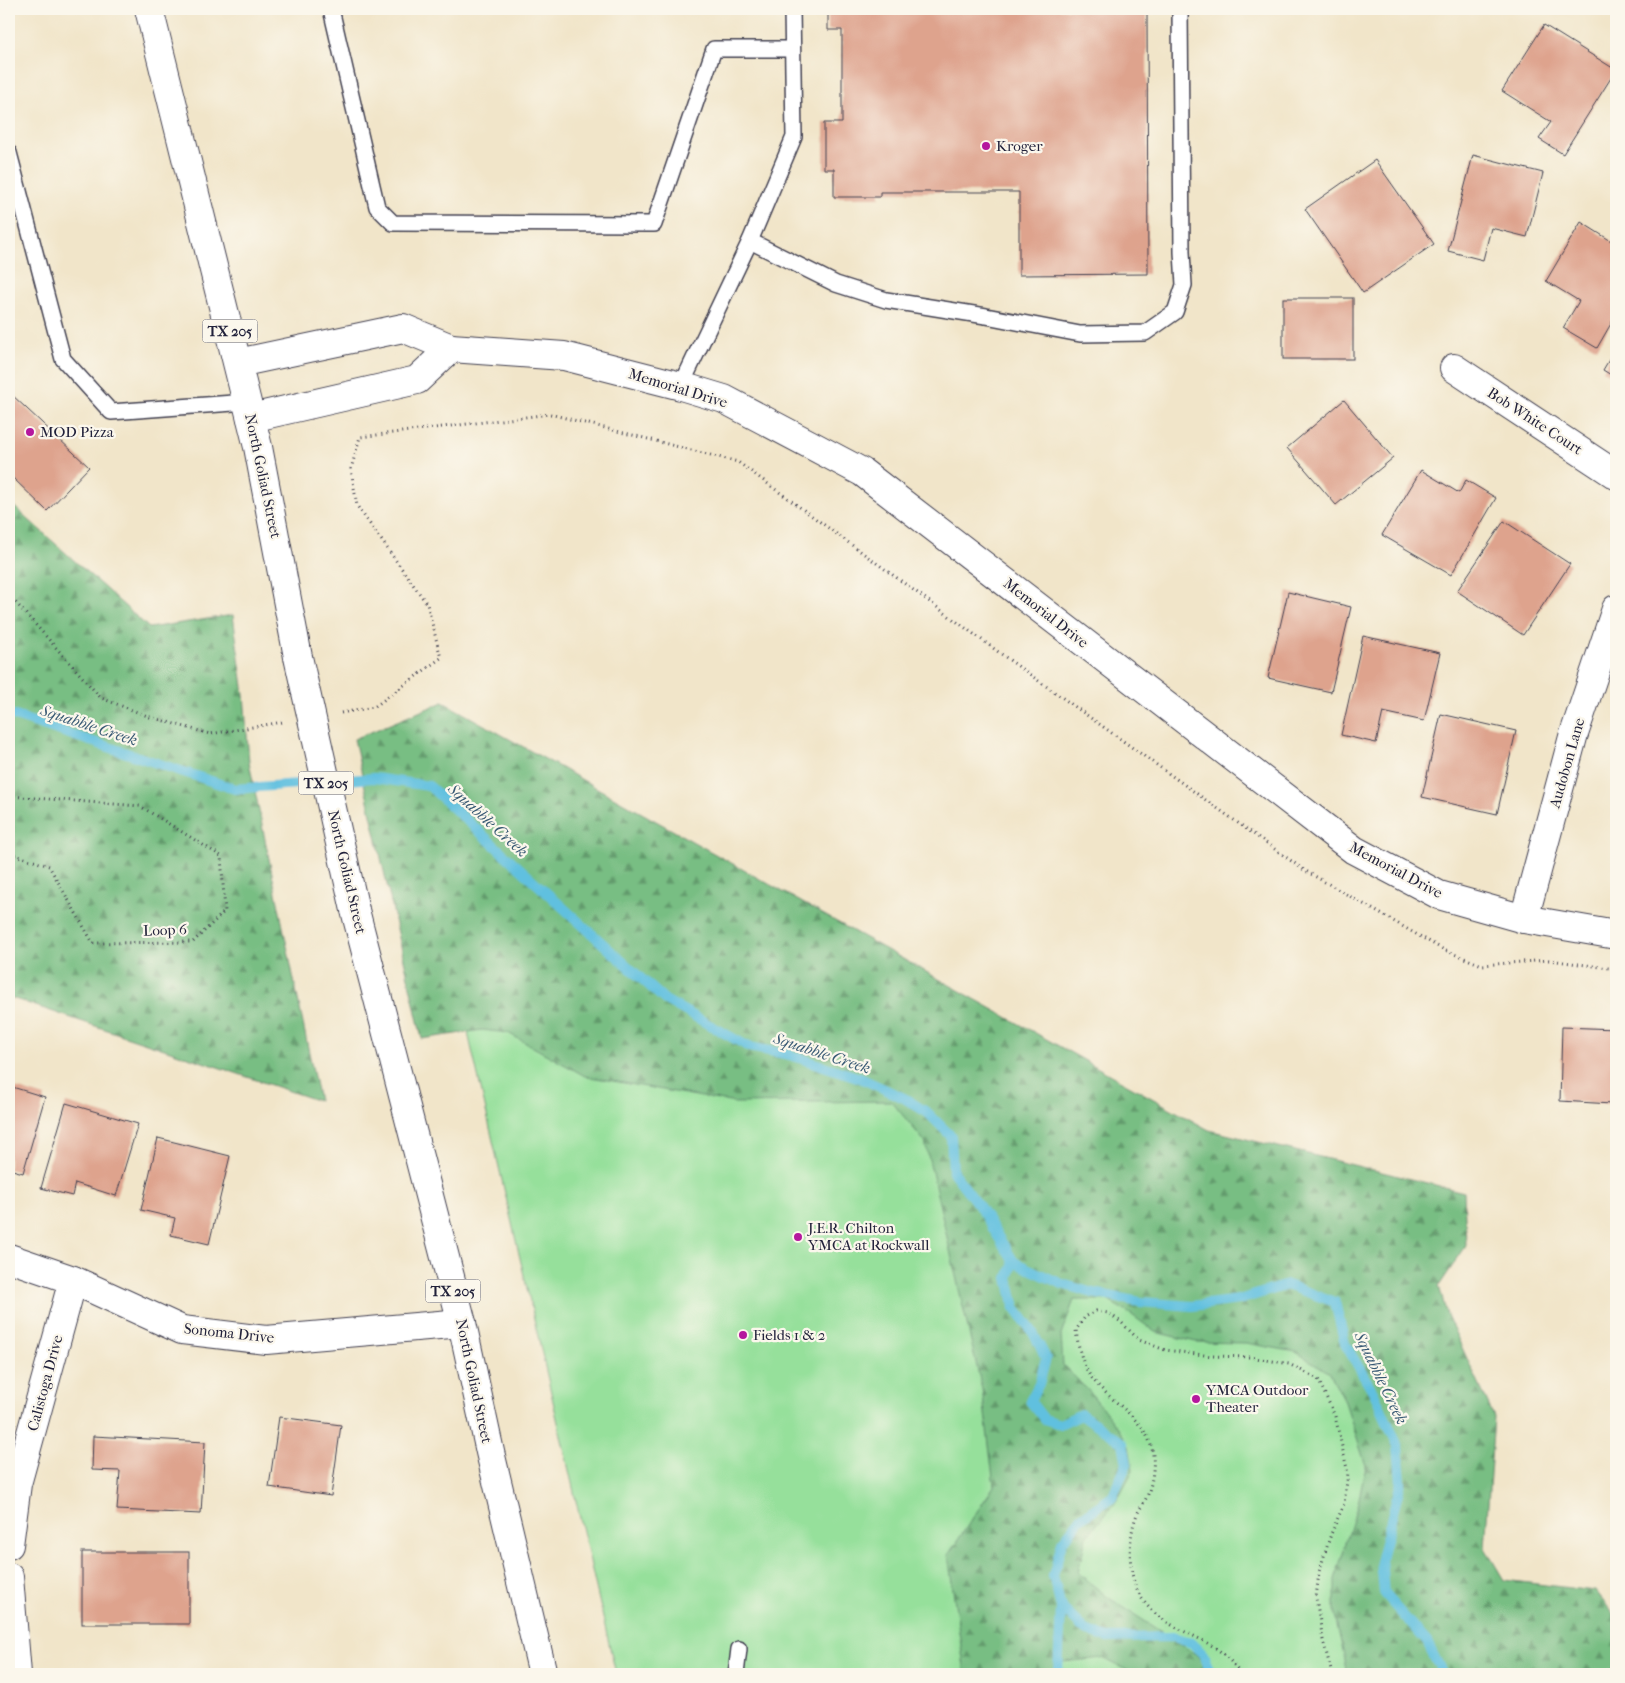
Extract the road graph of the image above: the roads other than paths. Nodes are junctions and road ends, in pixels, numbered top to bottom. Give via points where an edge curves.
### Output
1 (149, 9) edge
2 (331, 9) edge
3 (792, 9) edge
4 (1180, 9) edge
5 (792, 49) junction
6 (9, 153) edge
7 (16, 207) edge
8 (750, 241) junction
9 (451, 348) junction
10 (238, 363) junction
11 (1454, 368) dead end
12 (681, 386) junction
13 (249, 410) junction
14 (1616, 475) edge
15 (1616, 609) edge
16 (1524, 919) junction
17 (1616, 935) edge
18 (9, 1258) edge
19 (73, 1280) junction
20 (462, 1323) junction
21 (9, 1545) edge
22 (9, 1577) edge
23 (739, 1649) dead end
24 (16, 1674) edge
25 (543, 1674) edge
26 (736, 1674) edge

1 - 10 street, North Goliad Street / TX 205
2 - 5 lane via 377,207 393,223 654,224 714,49
3 - 5 lane
4 - 8 lane via 1184,284 1174,312 1145,333 1080,334 886,300 836,284
5 - 8 lane via 794,137
6 - 7 lane
7 - 13 lane via 63,359 111,412
8 - 12 lane
9 - 10 street, Memorial Drive via 404,328
9 - 12 street, Memorial Drive via 564,356
9 - 13 street via 417,380
10 - 13 street, North Goliad Street / TX 205
11 - 14 street, Bob White Court
12 - 16 street, Memorial Drive via 724,399 862,472 1354,850 1439,895
13 - 20 street, North Goliad Street / TX 205, bridge via 298,656 355,910
15 - 16 street, Audobon Lane via 1573,737
16 - 17 street, Memorial Drive
18 - 19 street, Sonoma Drive
19 - 20 street, Sonoma Drive via 182,1330 266,1340
19 - 21 street, Calistoga Drive via 17,1484
20 - 25 street, North Goliad Street / TX 205
22 - 24 street
23 - 26 lane

